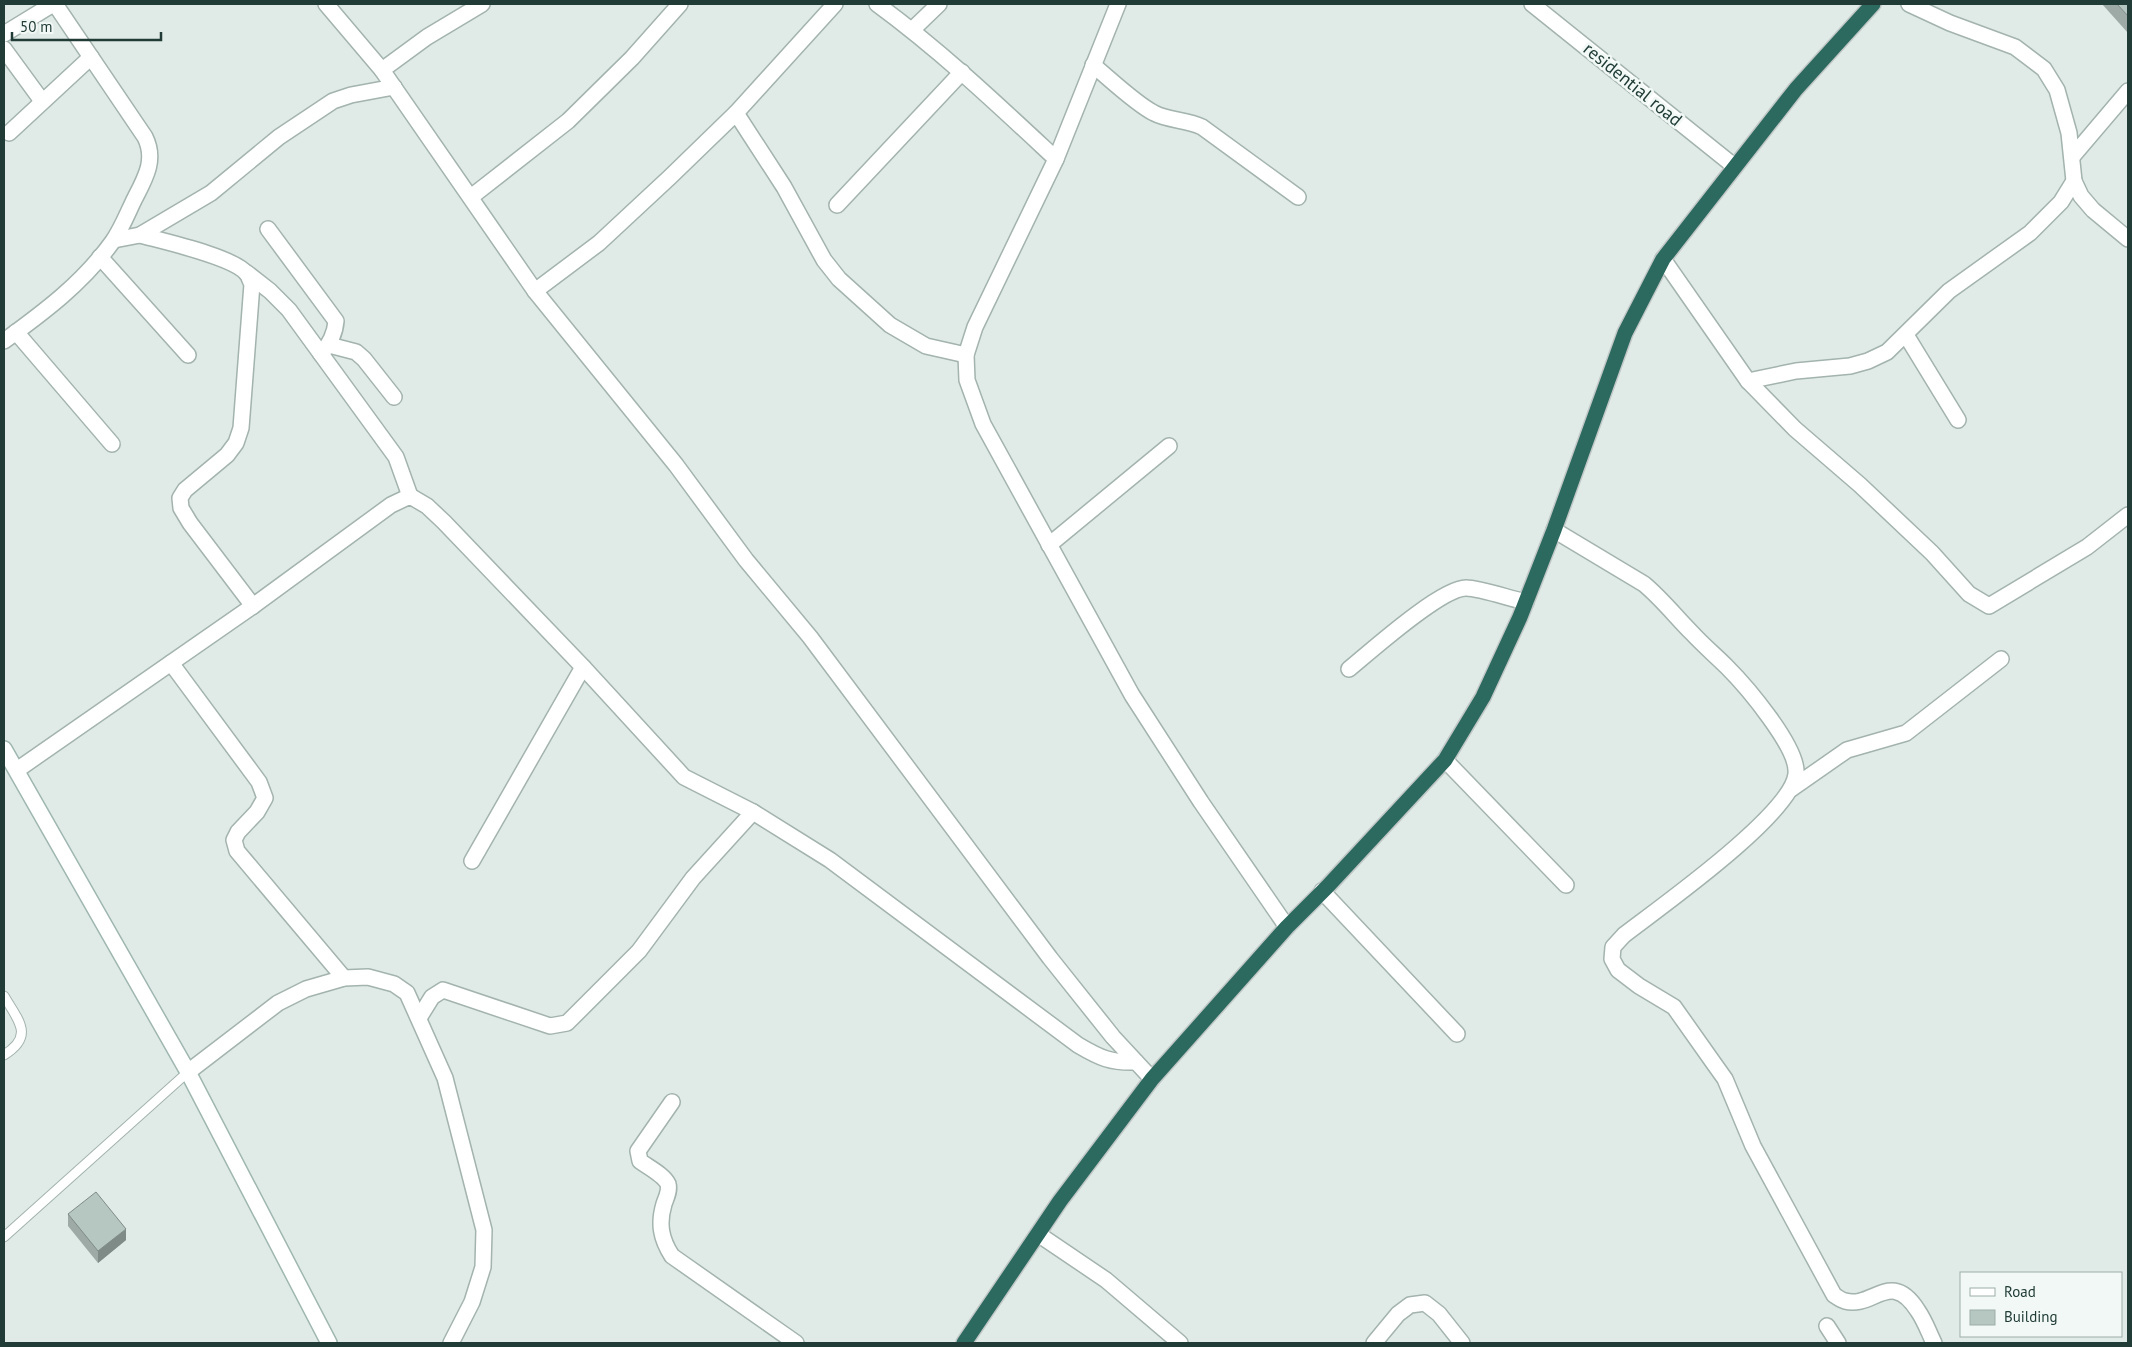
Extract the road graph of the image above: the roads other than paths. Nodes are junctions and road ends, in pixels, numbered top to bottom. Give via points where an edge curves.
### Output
1 (54, 4) edge
2 (326, 4) edge
3 (482, 4) edge
4 (680, 4) edge
5 (835, 4) edge
6 (877, 4) edge
7 (938, 4) edge
8 (1118, 4) edge
9 (1532, 4) edge
10 (1873, 4) edge
11 (1909, 4) edge
12 (912, 30) junction
13 (4, 34) edge
14 (4, 49) edge
15 (91, 57) junction
16 (1093, 65) junction
17 (382, 70) junction
18 (962, 72) junction
19 (394, 87) junction
20 (2128, 91) edge
21 (42, 101) junction
22 (736, 113) junction
23 (9, 132) dead end
24 (2072, 157) junction
25 (1056, 159) junction
26 (1734, 166) junction
27 (2074, 181) junction
28 (471, 197) junction
29 (1298, 198) dead end
30 (837, 205) dead end
31 (268, 229) dead end
32 (140, 235) junction
33 (2128, 239) edge
34 (114, 240) junction
35 (100, 257) junction
36 (1663, 259) junction
37 (247, 273) junction
38 (535, 290) junction
39 (16, 332) junction
40 (1906, 335) junction
41 (4, 341) edge
42 (325, 349) junction
43 (966, 355) junction
44 (188, 356) dead end
45 (1748, 381) junction
46 (394, 397) dead end
47 (1958, 420) dead end
48 (112, 444) dead end
49 (1169, 446) dead end
50 (410, 496) junction
51 (2128, 515) edge
52 (1554, 530) junction
53 (1049, 545) junction
54 (1526, 602) junction
55 (253, 606) junction
56 (2001, 659) dead end
57 (171, 663) junction
58 (583, 667) junction
59 (1349, 669) dead end
60 (4, 749) edge
61 (1444, 760) junction
62 (17, 770) junction
63 (1791, 789) junction
64 (753, 812) junction
65 (472, 861) dead end
66 (1566, 885) dead end
67 (1322, 892) junction
68 (1287, 926) junction
69 (344, 978) junction
70 (4, 996) edge
71 (419, 1018) junction
72 (1457, 1034) dead end
73 (4, 1055) edge
74 (1136, 1062) junction
75 (188, 1072) junction
76 (1152, 1079) junction
77 (672, 1102) dead end
78 (1038, 1234) junction
79 (4, 1237) edge
80 (1827, 1326) dead end
81 (329, 1343) edge
82 (450, 1343) edge
83 (796, 1343) edge
84 (964, 1343) edge
85 (1180, 1343) edge
86 (1374, 1343) edge
87 (1462, 1343) edge
88 (1838, 1343) edge
89 (1934, 1343) edge

1 - 13 street
1 - 15 street
2 - 17 street
3 - 17 street via 427,37
4 - 28 street via 632,58 568,121
5 - 22 street
6 - 12 street
7 - 12 street
8 - 16 street
9 - 26 street, residential road
10 - 26 highway via 1796,89
11 - 24 street via 2015,47 2044,69 2057,90
12 - 18 street
14 - 21 street
15 - 21 street
15 - 34 street via 150,147 146,176
16 - 25 street
16 - 29 street via 1152,112 1166,119 1189,121 1202,127
17 - 19 street
18 - 25 street
18 - 30 street
19 - 28 street
19 - 32 street via 333,101 279,137 210,193
20 - 24 street
21 - 23 street
22 - 38 street via 599,243
22 - 43 street via 784,188 824,260 839,279 890,325 926,346
24 - 27 street
25 - 43 street via 975,327
26 - 36 highway
27 - 33 street via 2093,210
27 - 40 street via 2061,202 2036,227 1949,291
28 - 38 street
31 - 42 street via 336,321 336,330
32 - 34 street
32 - 37 street via 221,259
34 - 35 street
35 - 39 street via 55,304
35 - 44 street
36 - 45 street
36 - 52 highway via 1625,333
37 - 42 street via 270,291
37 - 55 street via 252,284 241,428 227,455 185,490 180,498 181,508 190,523
38 - 74 street via 676,464 1050,958
39 - 41 street
39 - 48 street
40 - 45 street via 1887,352 1868,362
40 - 47 street
42 - 46 street via 356,352
42 - 50 street via 396,457
43 - 53 street via 967,380 983,424
45 - 51 street via 1795,429 1932,553 1969,594 1989,606 2088,546
49 - 53 street
50 - 55 street via 391,505
50 - 58 street via 444,522
52 - 54 highway
52 - 63 street via 1644,584 1728,668 1790,748 1796,773
53 - 68 street via 1132,695 1200,802
54 - 59 street via 1466,588 1452,591 1435,600
54 - 61 highway via 1483,697
55 - 57 street
56 - 63 street via 1906,732 1847,750
57 - 62 street
57 - 69 street via 259,782 265,798 238,832 234,840 237,851
58 - 64 street via 684,777
58 - 65 street
60 - 62 street
61 - 66 street
61 - 67 highway
62 - 75 street
63 - 89 street via 1779,806 1712,869 1624,935 1614,947 1612,959 1618,970 1674,1007 1725,1080 1753,1146 1834,1295 1845,1301 1859,1301 1887,1291 1898,1292 1918,1311
64 - 71 street via 693,878 639,951 567,1023 550,1026 443,990 432,997
64 - 74 street via 830,860 1078,1044 1100,1058
67 - 68 highway
67 - 72 street
68 - 76 highway
69 - 71 street via 368,977 394,984 407,992
69 - 75 street via 306,989 278,1003
70 - 73 lane via 22,1026 22,1038 16,1048
71 - 82 street via 446,1078 484,1230 482,1267 472,1302
74 - 76 street
75 - 79 lane
75 - 81 street
76 - 78 highway
77 - 83 street via 638,1151 640,1162 668,1185 660,1227 663,1241 672,1256
78 - 84 highway
78 - 85 street via 1106,1280
80 - 88 street
86 - 87 street via 1398,1314 1410,1305 1425,1303 1439,1314

